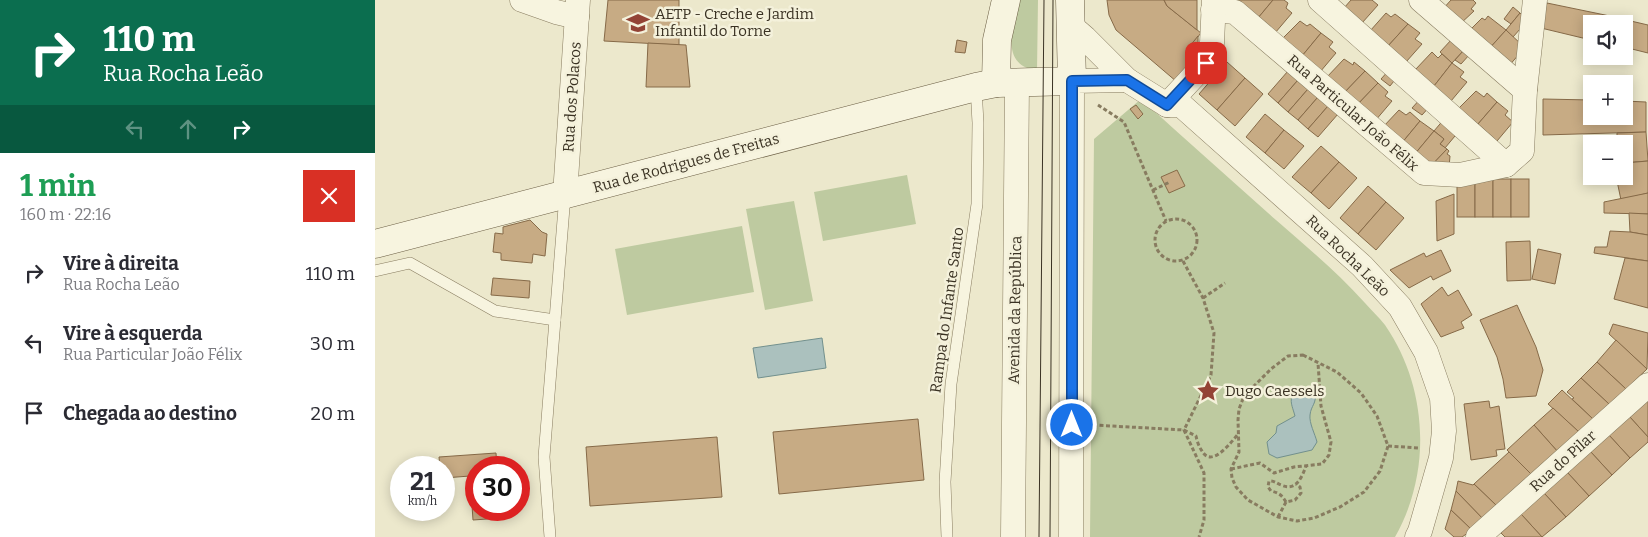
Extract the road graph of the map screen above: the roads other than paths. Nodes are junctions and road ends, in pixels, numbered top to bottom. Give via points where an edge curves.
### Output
1 (522, 0) edge
2 (1006, 0) edge
3 (1320, 0) edge
4 (1421, 0) edge
5 (1214, 5) edge
6 (1528, 5) edge
7 (578, 8) edge
8 (1070, 13) edge
9 (1127, 80) junction
10 (1072, 81) junction
11 (996, 84) junction
12 (1525, 90) junction
13 (1167, 105) junction
14 (1507, 165) junction
15 (565, 195) junction
16 (375, 244) edge
17 (375, 271) edge
18 (555, 320) junction
19 (1648, 385) edge
20 (1441, 458) junction
21 (550, 537) edge
22 (947, 537) edge
23 (1013, 537) edge
24 (1071, 537) edge
25 (1417, 537) edge
26 (1432, 537) edge
27 (1478, 537) edge

1 - 7 street via 556,12
2 - 11 main road, Avenida da República via 997,40
3 - 14 street
4 - 12 street
5 - 13 street, Rua Particular João Félix via 1212,43 1206,63
5 - 14 street, Rua Particular João Félix via 1235,12 1423,173 1460,175
6 - 12 street
7 - 15 street, Rua dos Polacos
8 - 9 street, Rua Rocha Leão via 1085,38
8 - 10 main road
9 - 10 street
9 - 13 street, Rua Rocha Leão
10 - 11 main road
10 - 24 street
11 - 15 main road, Rua de Rodrigues de Freitas
11 - 22 lane, Rampa do Infante Santo via 978,123 977,204 951,384 945,482
11 - 23 street, Avenida da República
12 - 14 street via 1521,151
13 - 20 street, Rua Rocha Leão via 1181,105 1362,266 1400,307 1426,352 1443,398
15 - 16 main road, Rua de Rodrigues de Freitas
15 - 18 lane
17 - 18 lane via 410,263 495,311
18 - 21 lane via 544,457
19 - 27 street, Rua do Pilar
20 - 25 street, Rua Rocha Leão
20 - 26 street via 1451,469 1448,495

